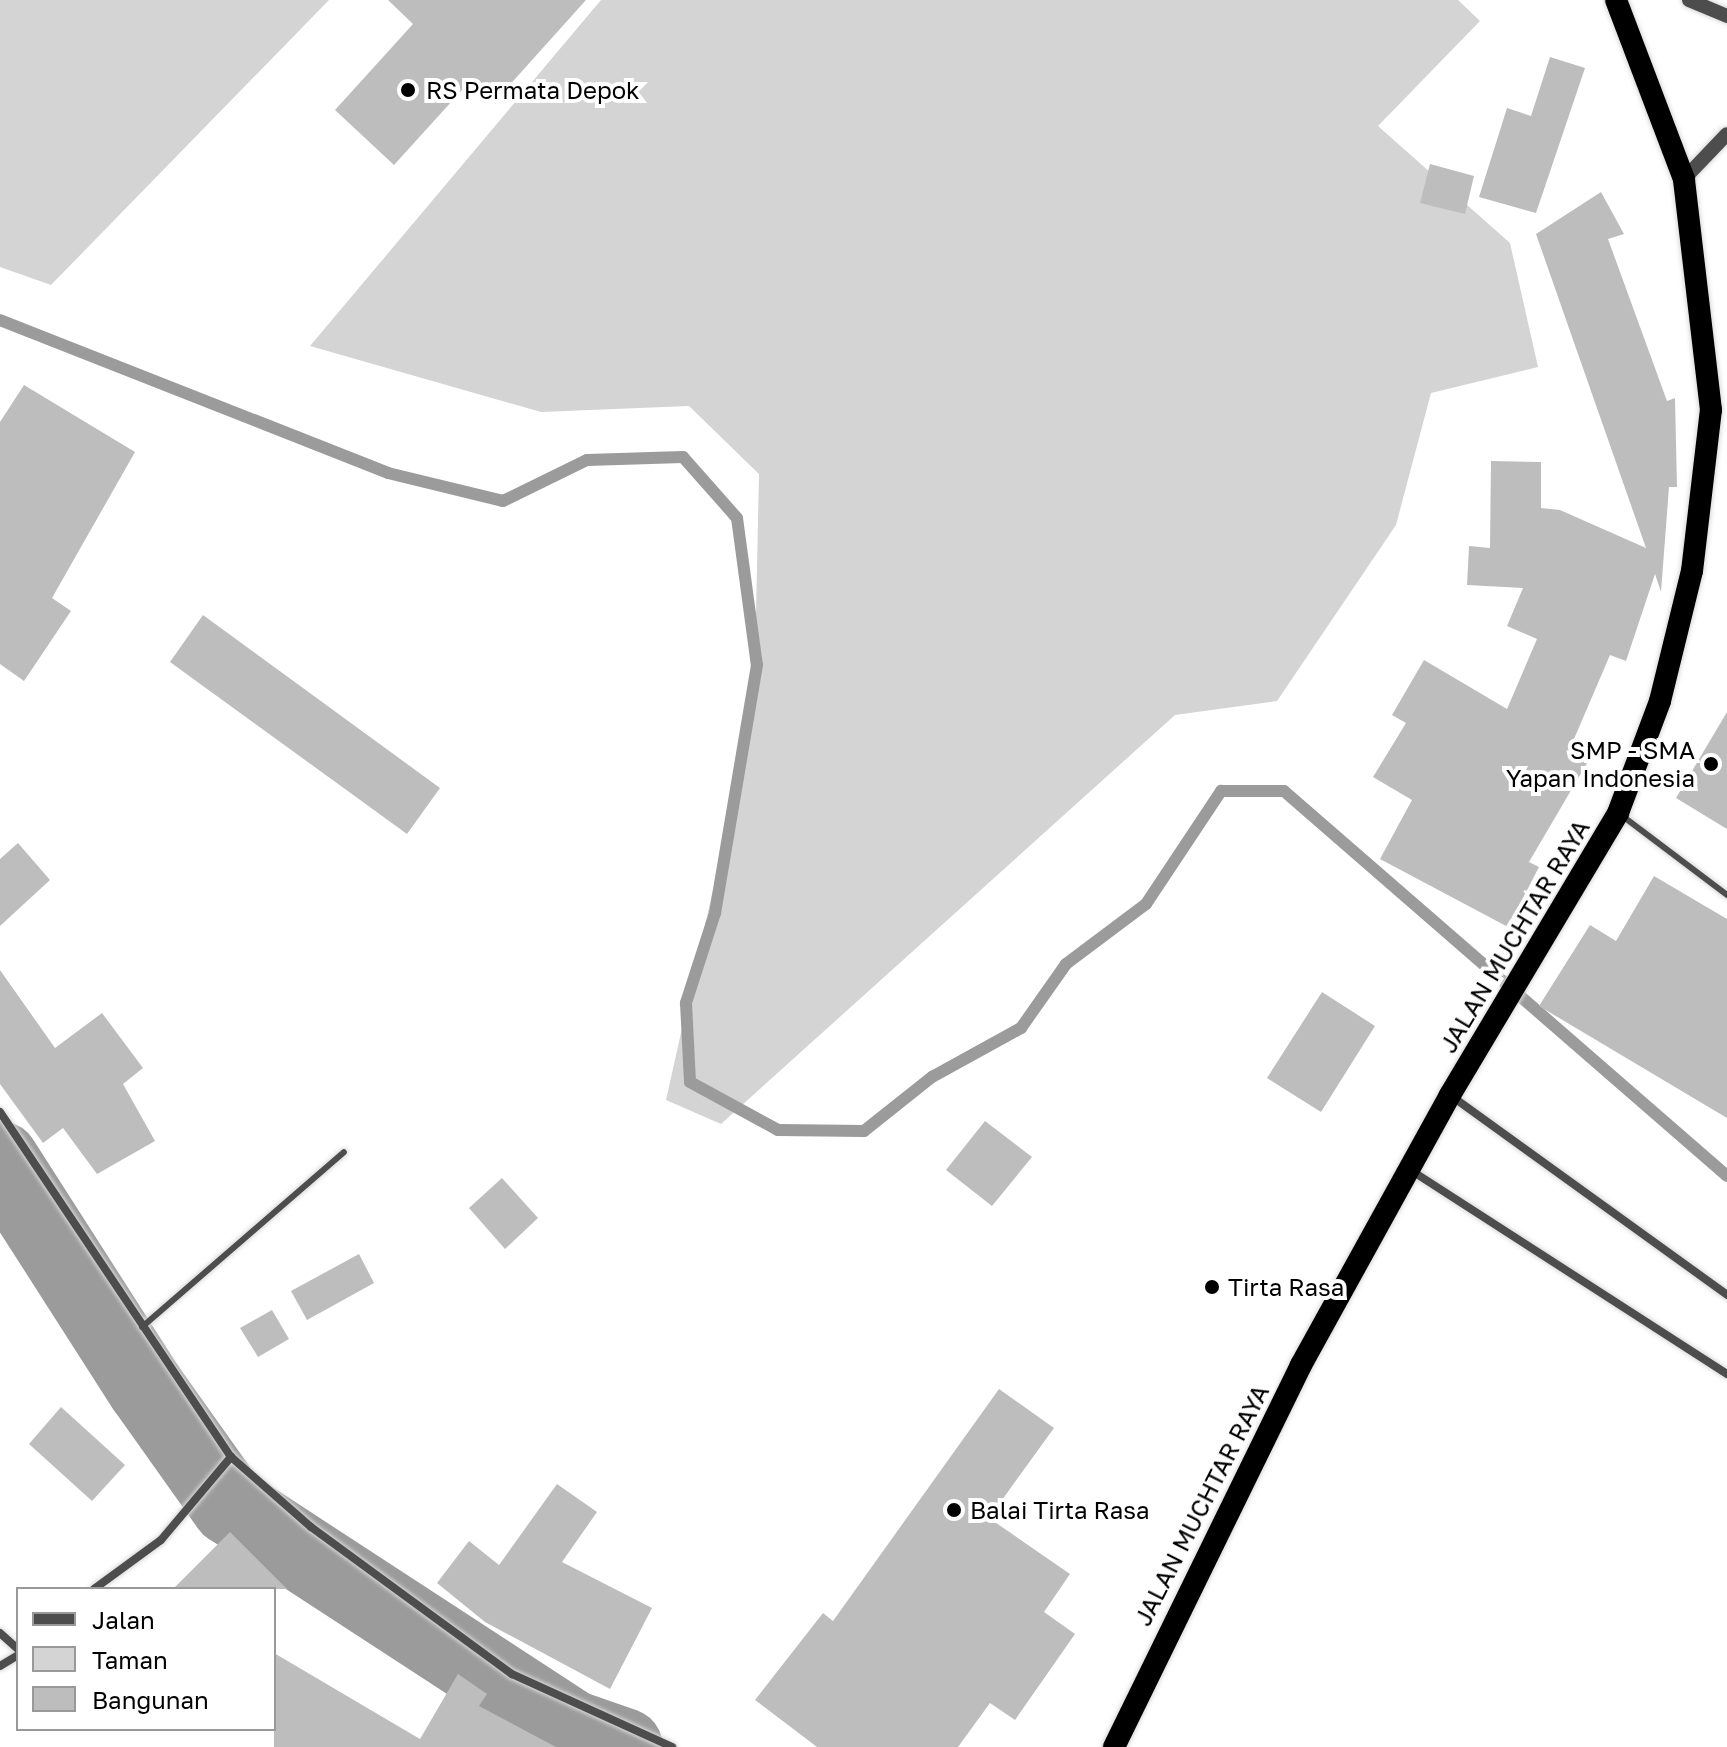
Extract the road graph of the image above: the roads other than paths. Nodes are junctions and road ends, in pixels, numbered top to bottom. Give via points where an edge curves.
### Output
1 (1616, 0) edge
2 (1689, 0) edge
3 (1727, 16) edge
4 (1727, 134) edge
5 (1684, 179) junction
6 (1618, 813) junction
7 (1727, 895) edge
8 (1450, 1095) junction
9 (0, 1112) edge
10 (344, 1152) dead end
11 (1408, 1169) junction
12 (1727, 1295) edge
13 (142, 1327) junction
14 (1727, 1374) edge
15 (231, 1457) junction
16 (97, 1587) edge
17 (0, 1633) edge
18 (16, 1647) edge
19 (672, 1747) edge
20 (1114, 1747) edge

1 - 5 highway, JALAN MUCHTAR RAYA
2 - 3 street
4 - 5 street
5 - 6 highway, JALAN MUCHTAR RAYA via 1711,410 1692,571 1660,701
6 - 7 lane
6 - 8 highway, JALAN MUCHTAR RAYA
8 - 11 highway, JALAN MUCHTAR RAYA
8 - 12 street
9 - 13 street
10 - 13 lane
11 - 14 street
11 - 20 highway, JALAN MUCHTAR RAYA via 1249,1464
13 - 15 street
15 - 16 street via 216,1468 161,1540
15 - 19 street via 311,1527 512,1674
17 - 18 street

